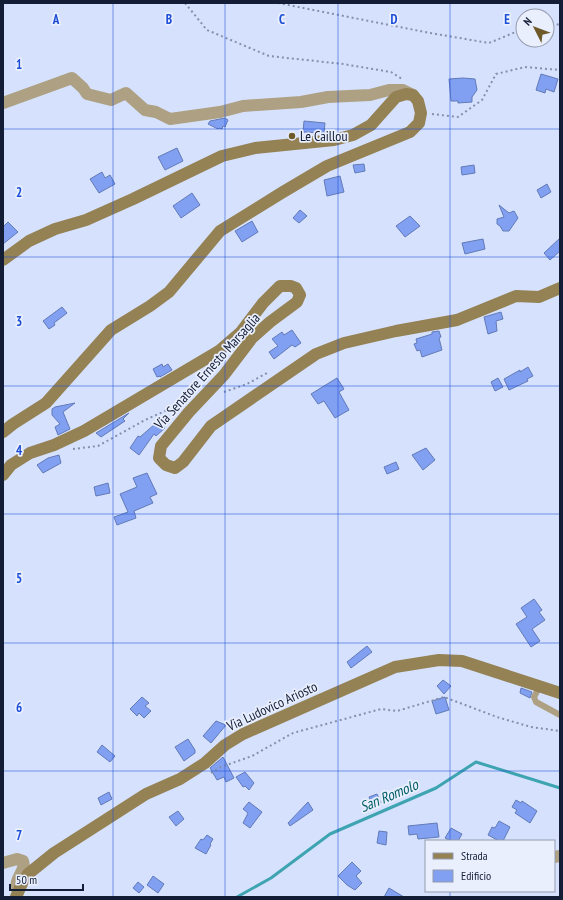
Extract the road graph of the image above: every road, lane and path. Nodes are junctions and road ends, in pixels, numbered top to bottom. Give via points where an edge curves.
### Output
1 (185, 3) edge
2 (278, 3) edge
3 (515, 32) edge
4 (560, 70) edge
5 (403, 80) dead end
6 (413, 95) junction
7 (3, 103) edge
8 (421, 113) junction
9 (3, 260) edge
10 (560, 288) edge
11 (272, 370) dead end
12 (220, 393) dead end
13 (192, 409) junction
14 (3, 432) edge
15 (69, 449) dead end
16 (3, 475) edge
17 (540, 686) junction
18 (560, 693) edge
19 (560, 715) edge
20 (560, 731) edge
21 (208, 775) dead end
22 (3, 863) edge
23 (17, 894) edge

1 - 5 path via 207,30 269,56 391,72
2 - 3 path via 489,42
4 - 8 path via 525,67 496,74 482,100 458,117
6 - 7 street via 403,90 389,90 301,102 243,106 170,119 145,110 126,93 111,100 87,94 72,78
6 - 8 street via 418,100
6 - 9 street via 396,97 371,124 353,135 334,140 255,148 222,156 86,220 55,229 29,241
8 - 14 street via 419,123 410,132 327,166 220,231 169,292 110,330 46,403
10 - 13 street, Via Senatore Ernesto Marsaglia via 539,297 516,296 457,320 344,343 316,354 211,426 183,462 175,468 166,465 159,458 161,446
11 - 12 path via 247,384
13 - 15 path via 190,401 145,420 98,446
13 - 16 street, Via Senatore Ernesto Marsaglia via 224,375 252,338 297,302 300,295 296,288 280,286 263,302 240,332 218,351 84,431 30,453 11,465
17 - 18 street, Via Ludovico Ariosto
17 - 19 lane via 534,697 536,702
17 - 23 street, Via Ludovico Ariosto via 462,661 438,660 395,667 243,734 180,779 146,794 54,853 28,874
20 - 21 path via 531,727 444,697 397,711 381,709 293,733 252,756 221,767
22 - 23 street via 17,859 23,861 15,887

